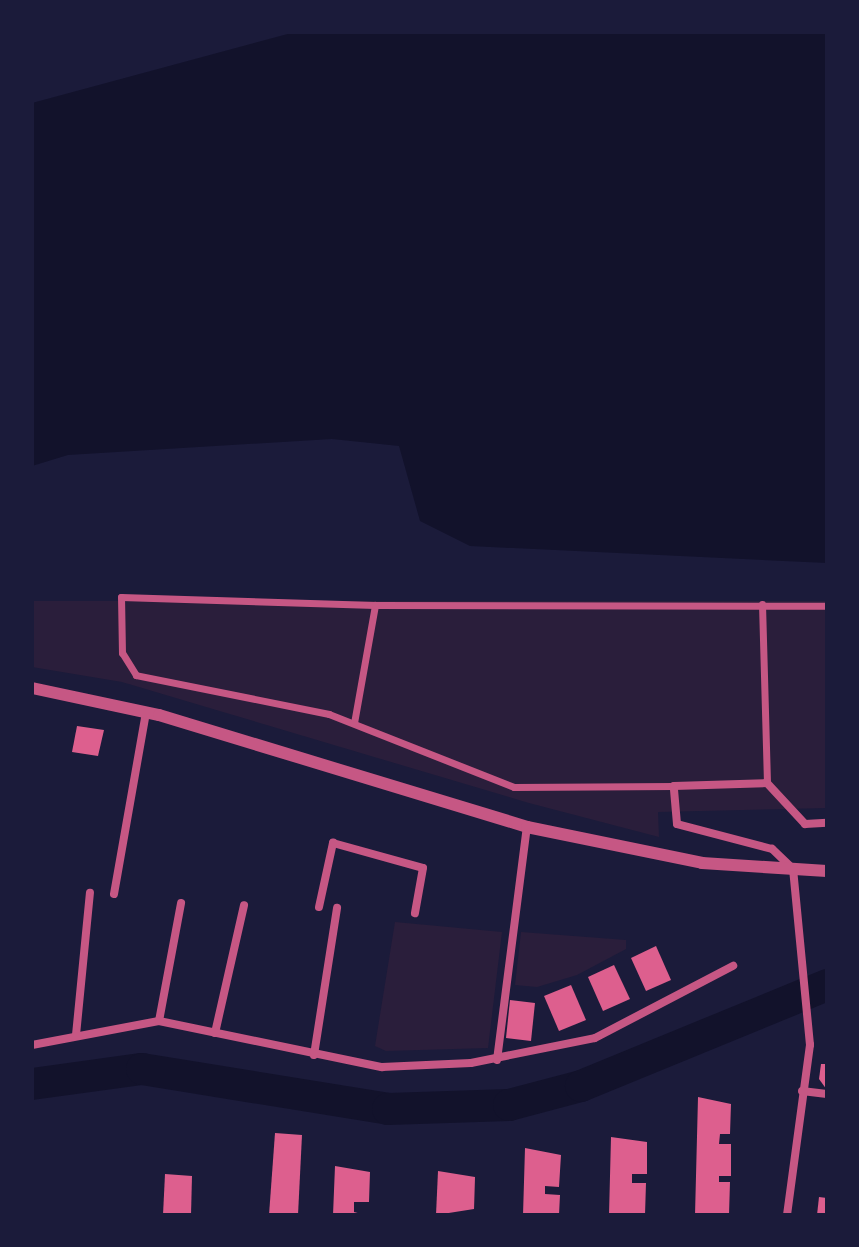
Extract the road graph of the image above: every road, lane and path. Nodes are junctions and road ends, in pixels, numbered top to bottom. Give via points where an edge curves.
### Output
1 (762, 604) junction
2 (375, 605) junction
3 (827, 606) edge
4 (32, 688) edge
5 (146, 713) junction
6 (354, 723) junction
7 (767, 783) junction
8 (674, 786) junction
9 (827, 823) edge
10 (527, 827) junction
11 (793, 869) junction
12 (827, 871) edge
13 (90, 893) dead end
14 (114, 894) dead end
15 (181, 903) dead end
16 (244, 905) dead end
17 (319, 907) dead end
18 (337, 908) dead end
19 (415, 913) dead end
20 (733, 966) dead end
21 (159, 1021) junction
22 (215, 1033) junction
23 (76, 1035) junction
24 (32, 1045) edge
25 (314, 1055) junction
26 (497, 1060) junction
27 (802, 1091) junction
28 (827, 1094) edge
29 (787, 1215) edge

1 - 2 street
1 - 3 street
1 - 7 street
2 - 6 street
2 - 6 street via 121,597 122,653 136,675
4 - 5 street
5 - 10 street
5 - 14 street
6 - 8 street via 514,787
7 - 8 street
7 - 9 street via 805,824
8 - 11 street via 677,824 772,849
10 - 11 street via 702,863
10 - 26 street
11 - 12 street
11 - 27 street via 810,1045
13 - 23 street
15 - 21 street
16 - 22 street
17 - 19 street via 333,843 423,868
18 - 25 street
20 - 26 street via 595,1038
21 - 22 street
21 - 23 street
22 - 25 street
23 - 24 street
25 - 26 street via 382,1067
27 - 28 street
27 - 29 street

